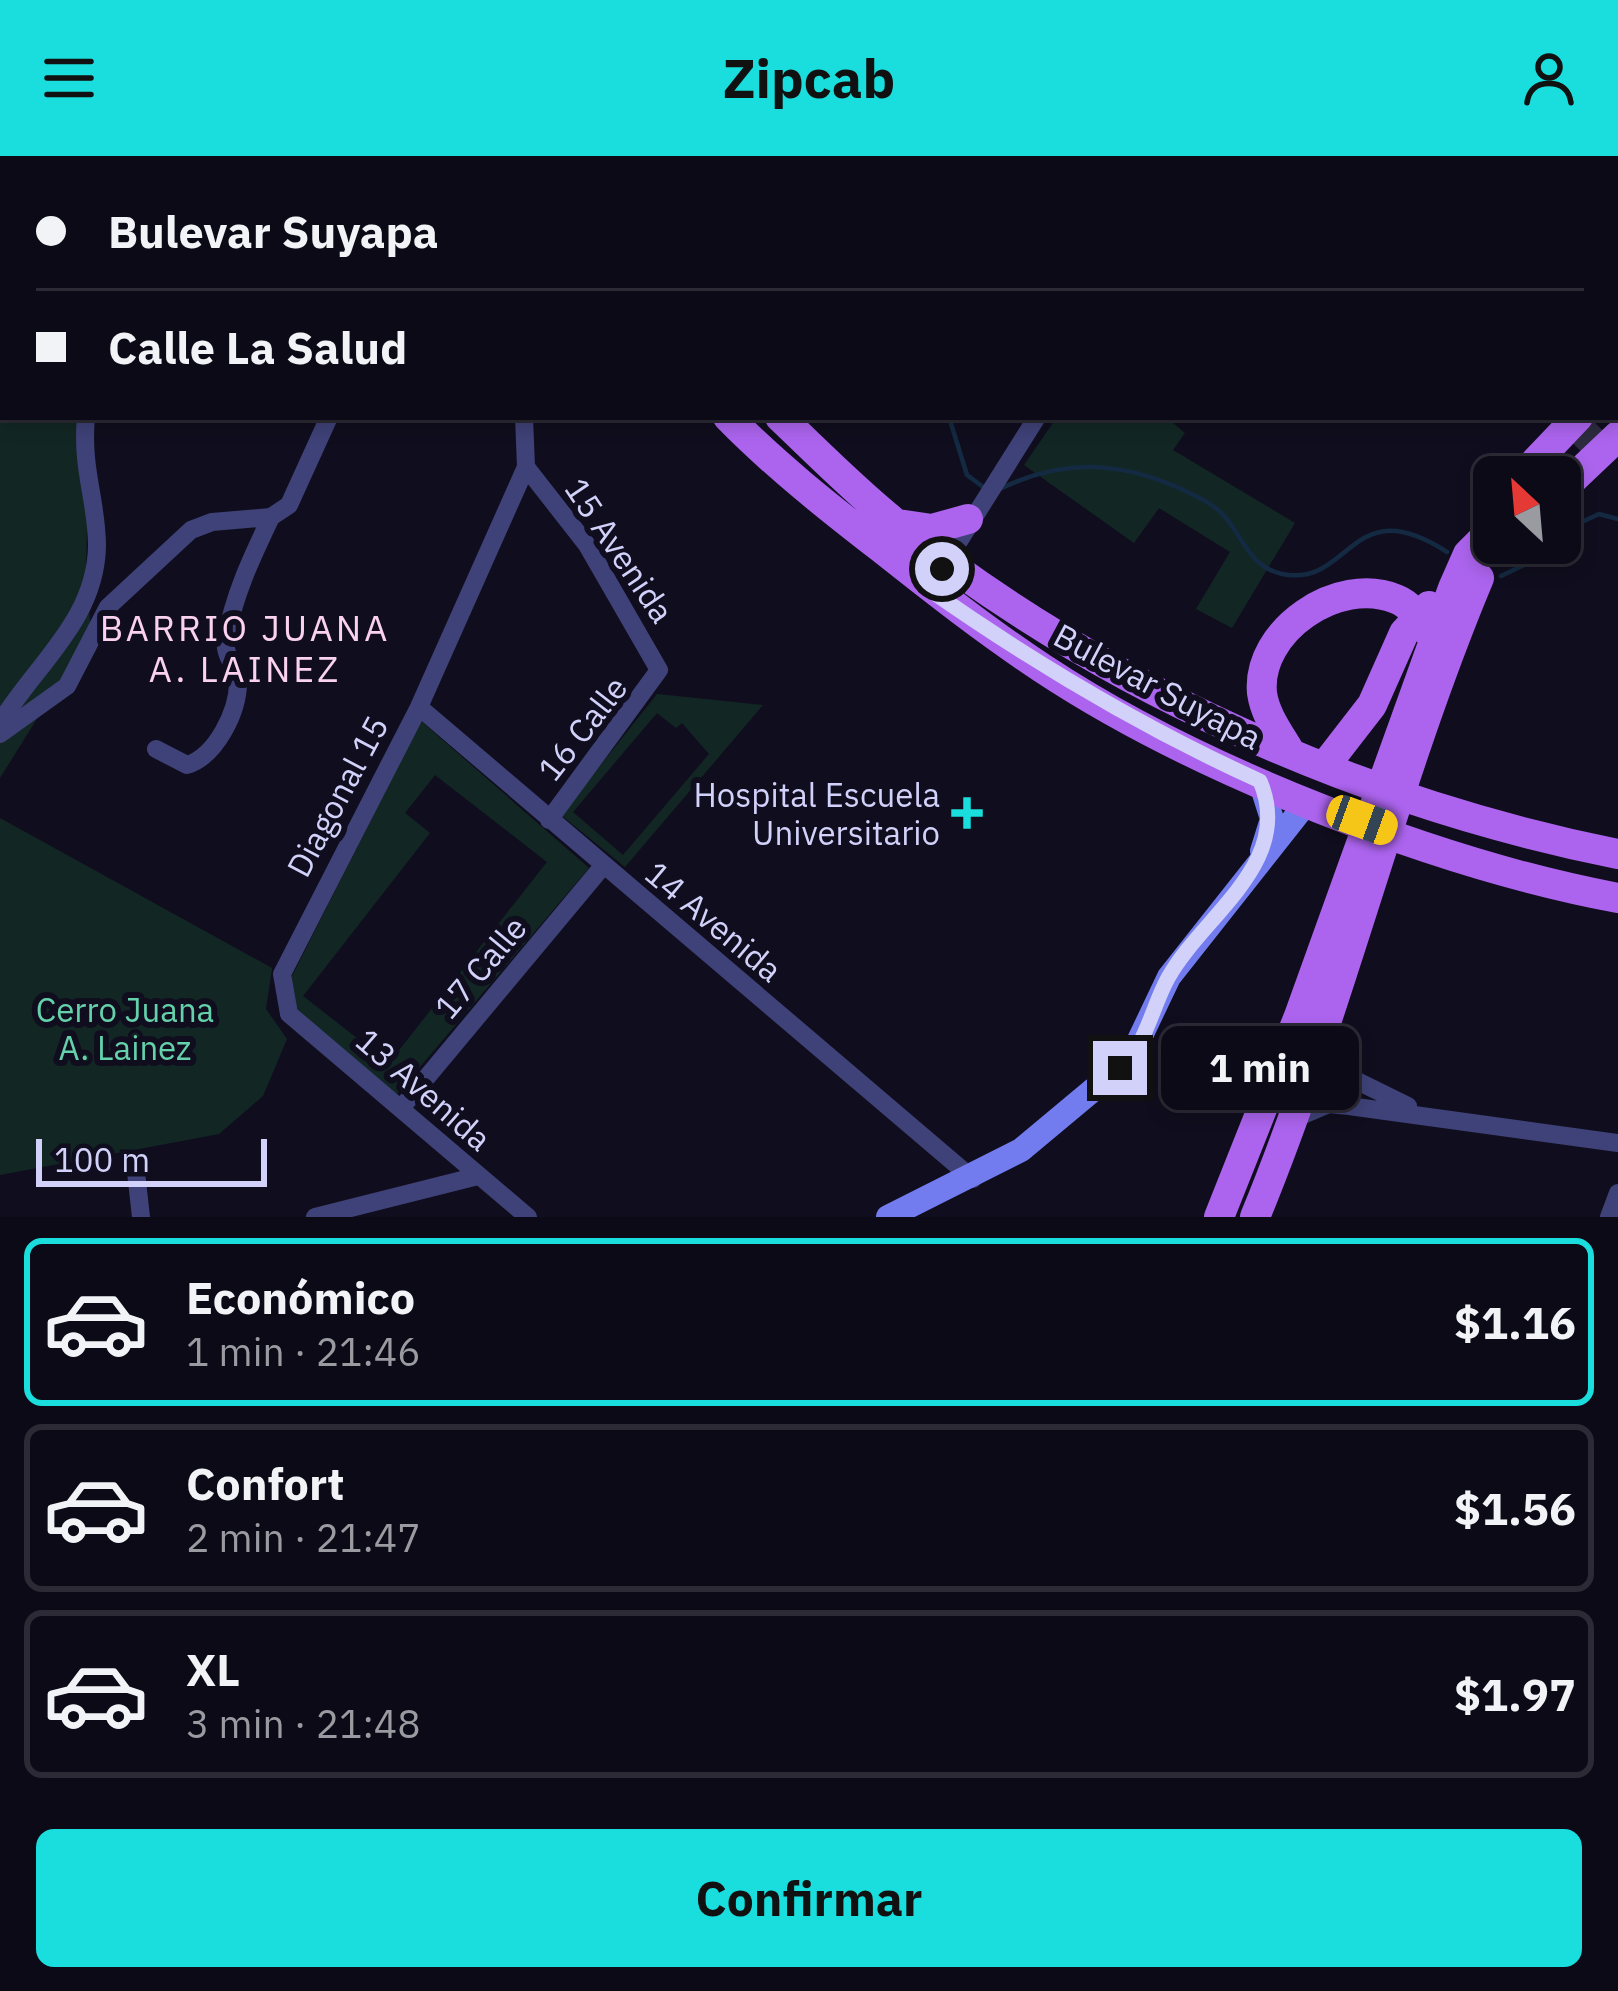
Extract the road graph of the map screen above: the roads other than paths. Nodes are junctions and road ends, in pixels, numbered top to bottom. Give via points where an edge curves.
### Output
1 (86, 420) edge
2 (328, 420) edge
3 (524, 420) edge
4 (731, 420) edge
5 (783, 420) edge
6 (1035, 420) edge
7 (1565, 421) edge
8 (1614, 444) edge
9 (1538, 456) edge
10 (526, 467) junction
11 (1581, 473) edge
12 (978, 505) junction
13 (271, 517) junction
14 (896, 524) junction
15 (947, 561) junction
16 (1476, 564) edge
17 (1485, 564) edge
18 (982, 587) junction
19 (927, 588) junction
20 (1425, 627) junction
21 (659, 670) joint
22 (418, 707) junction
23 (0, 723) edge
24 (0, 734) edge
25 (156, 749) dead end
26 (1290, 752) junction
27 (1334, 772) junction
28 (1260, 781) junction
29 (1318, 804) junction
30 (549, 820) junction
31 (1476, 820) junction
32 (1419, 849) junction
33 (1618, 854) edge
34 (1256, 864) junction
35 (603, 866) junction
36 (1614, 892) edge
37 (283, 1005) joint
38 (1321, 1035) junction
39 (402, 1107) junction
40 (1424, 1112) junction
41 (1296, 1118) junction
42 (1618, 1143) edge
43 (135, 1163) dead end
44 (1276, 1165) junction
45 (478, 1176) junction
46 (973, 1179) junction
47 (1618, 1193) edge
48 (141, 1217) edge
49 (315, 1217) edge
50 (528, 1217) edge
51 (888, 1217) edge
52 (1219, 1217) edge
53 (1255, 1217) edge
54 (1610, 1217) edge

1 - 23 street via 82,459 97,546 88,594 55,654
2 - 13 street via 289,506
3 - 10 street, Diagonal 15
4 - 19 main road, Bulevar Suyapa
5 - 14 main road, Bulevar Suyapa
6 - 12 street
7 - 9 main road
8 - 11 main road
10 - 21 street, 15 Avenida via 587,545
10 - 22 street, Diagonal 15
12 - 14 main road via 932,529
12 - 15 street
12 - 18 main road via 973,557
13 - 24 street via 190,530 108,607 67,686
13 - 25 street via 238,587 226,642 238,681 235,708 196,763
14 - 15 main road, Bulevar Suyapa
15 - 18 main road, Bulevar Suyapa
15 - 19 street
16 - 20 main road
17 - 38 main road
18 - 26 main road, Bulevar Suyapa via 1204,713
19 - 28 main road, Bulevar Suyapa via 1046,670
20 - 26 main road via 1388,597 1345,598 1282,633 1268,654 1262,697
20 - 27 main road via 1403,633
20 - 52 main road via 1299,1016
21 - 30 street, 16 Calle
22 - 30 street, 14 Avenida
22 - 37 street, Diagonal 15 via 296,937 281,974
26 - 27 main road, Bulevar Suyapa
27 - 31 main road, Bulevar Suyapa
28 - 29 main road, Bulevar Suyapa
28 - 34 main road via 1272,819
29 - 32 main road, Bulevar Suyapa
29 - 34 main road
30 - 35 street, 14 Avenida
31 - 33 main road, Bulevar Suyapa
31 - 36 main road via 1485,833
32 - 36 main road, Bulevar Suyapa
32 - 44 main road via 1365,876 1344,917 1289,1072
34 - 46 main road via 1169,976 1130,1059 1034,1140
35 - 39 street, 17 Calle
35 - 46 street, 14 Avenida
37 - 39 street, 13 Avenida
38 - 40 street via 1339,1072
38 - 41 main road
39 - 45 street, 13 Avenida
40 - 41 street via 1329,1104
40 - 42 street
41 - 44 main road
43 - 48 street
44 - 53 main road
45 - 49 street
45 - 50 street, 13 Avenida
46 - 51 main road
47 - 54 street

